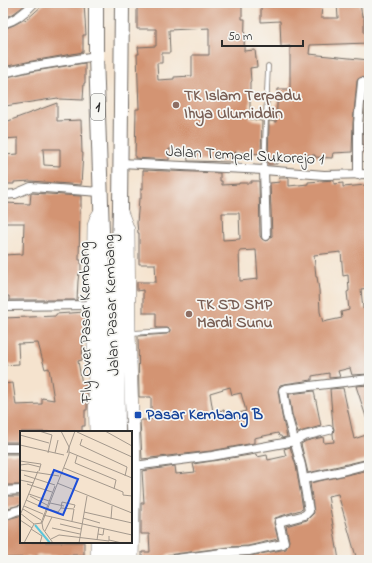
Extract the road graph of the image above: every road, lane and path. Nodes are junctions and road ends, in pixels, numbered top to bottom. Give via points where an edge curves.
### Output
1 (34, 3) edge
2 (96, 3) edge
3 (122, 3) edge
4 (3, 24) edge
5 (96, 56) junction
6 (268, 66) dead end
7 (3, 73) edge
8 (362, 82) dead end
9 (120, 163) junction
10 (264, 170) junction
11 (369, 174) edge
12 (358, 175) junction
13 (100, 192) junction
14 (3, 195) edge
15 (120, 210) junction
16 (101, 211) junction
17 (266, 236) dead end
18 (93, 305) junction
19 (3, 306) edge
20 (111, 321) junction
21 (167, 331) dead end
22 (129, 333) junction
23 (369, 379) edge
24 (328, 430) dead end
25 (96, 431) edge
26 (105, 431) edge
27 (118, 431) edge
28 (294, 441) junction
29 (3, 448) edge
30 (20, 448) edge
31 (369, 464) edge
32 (134, 466) junction
33 (304, 479) junction
34 (20, 490) edge
35 (3, 491) edge
36 (20, 510) edge
37 (3, 515) edge
38 (97, 543) edge
39 (105, 543) edge
40 (119, 543) edge
41 (97, 560) edge
42 (105, 560) edge
43 (119, 560) edge
44 (132, 560) edge
45 (168, 560) edge

1 - 4 street via 22,16
2 - 5 highway, Jalan Pasar Kembang / 1
3 - 9 highway, Jalan Pasar Kembang / 1
5 - 7 street
5 - 13 highway, Jalan Pasar Kembang / 1
6 - 10 lane
8 - 12 street via 358,123
9 - 10 street, Jalan Tempel Sukorejo 1
9 - 15 highway, Jalan Pasar Kembang / 1
10 - 12 street, Jalan Tempel Sukorejo 1
10 - 17 street
11 - 12 street, Jalan Tempel Sukorejo 1
13 - 14 street via 31,187 15,194
13 - 16 highway, Jalan Pasar Kembang / 1
15 - 20 highway, Fly Over Pasar Kembang / 1
15 - 22 main road, Jalan Pasar Kembang via 128,230
16 - 18 main road, Jalan Pasar Kembang via 94,226
16 - 20 highway, Fly Over Pasar Kembang / 1
18 - 19 street
18 - 25 main road, Jalan Pasar Kembang
20 - 26 highway, Fly Over Pasar Kembang / 1
20 - 27 highway, Fly Over Pasar Kembang / 1
21 - 22 lane
22 - 32 main road, Jalan Pasar Kembang
23 - 28 street via 284,389
24 - 28 street
28 - 32 street via 212,456
28 - 33 street
29 - 30 street
31 - 33 street
32 - 44 main road, Jalan Pasar Kembang
33 - 45 street via 309,511 305,515 279,522 283,544 249,551
34 - 35 street
36 - 37 street
38 - 41 main road
39 - 42 highway
40 - 43 highway

